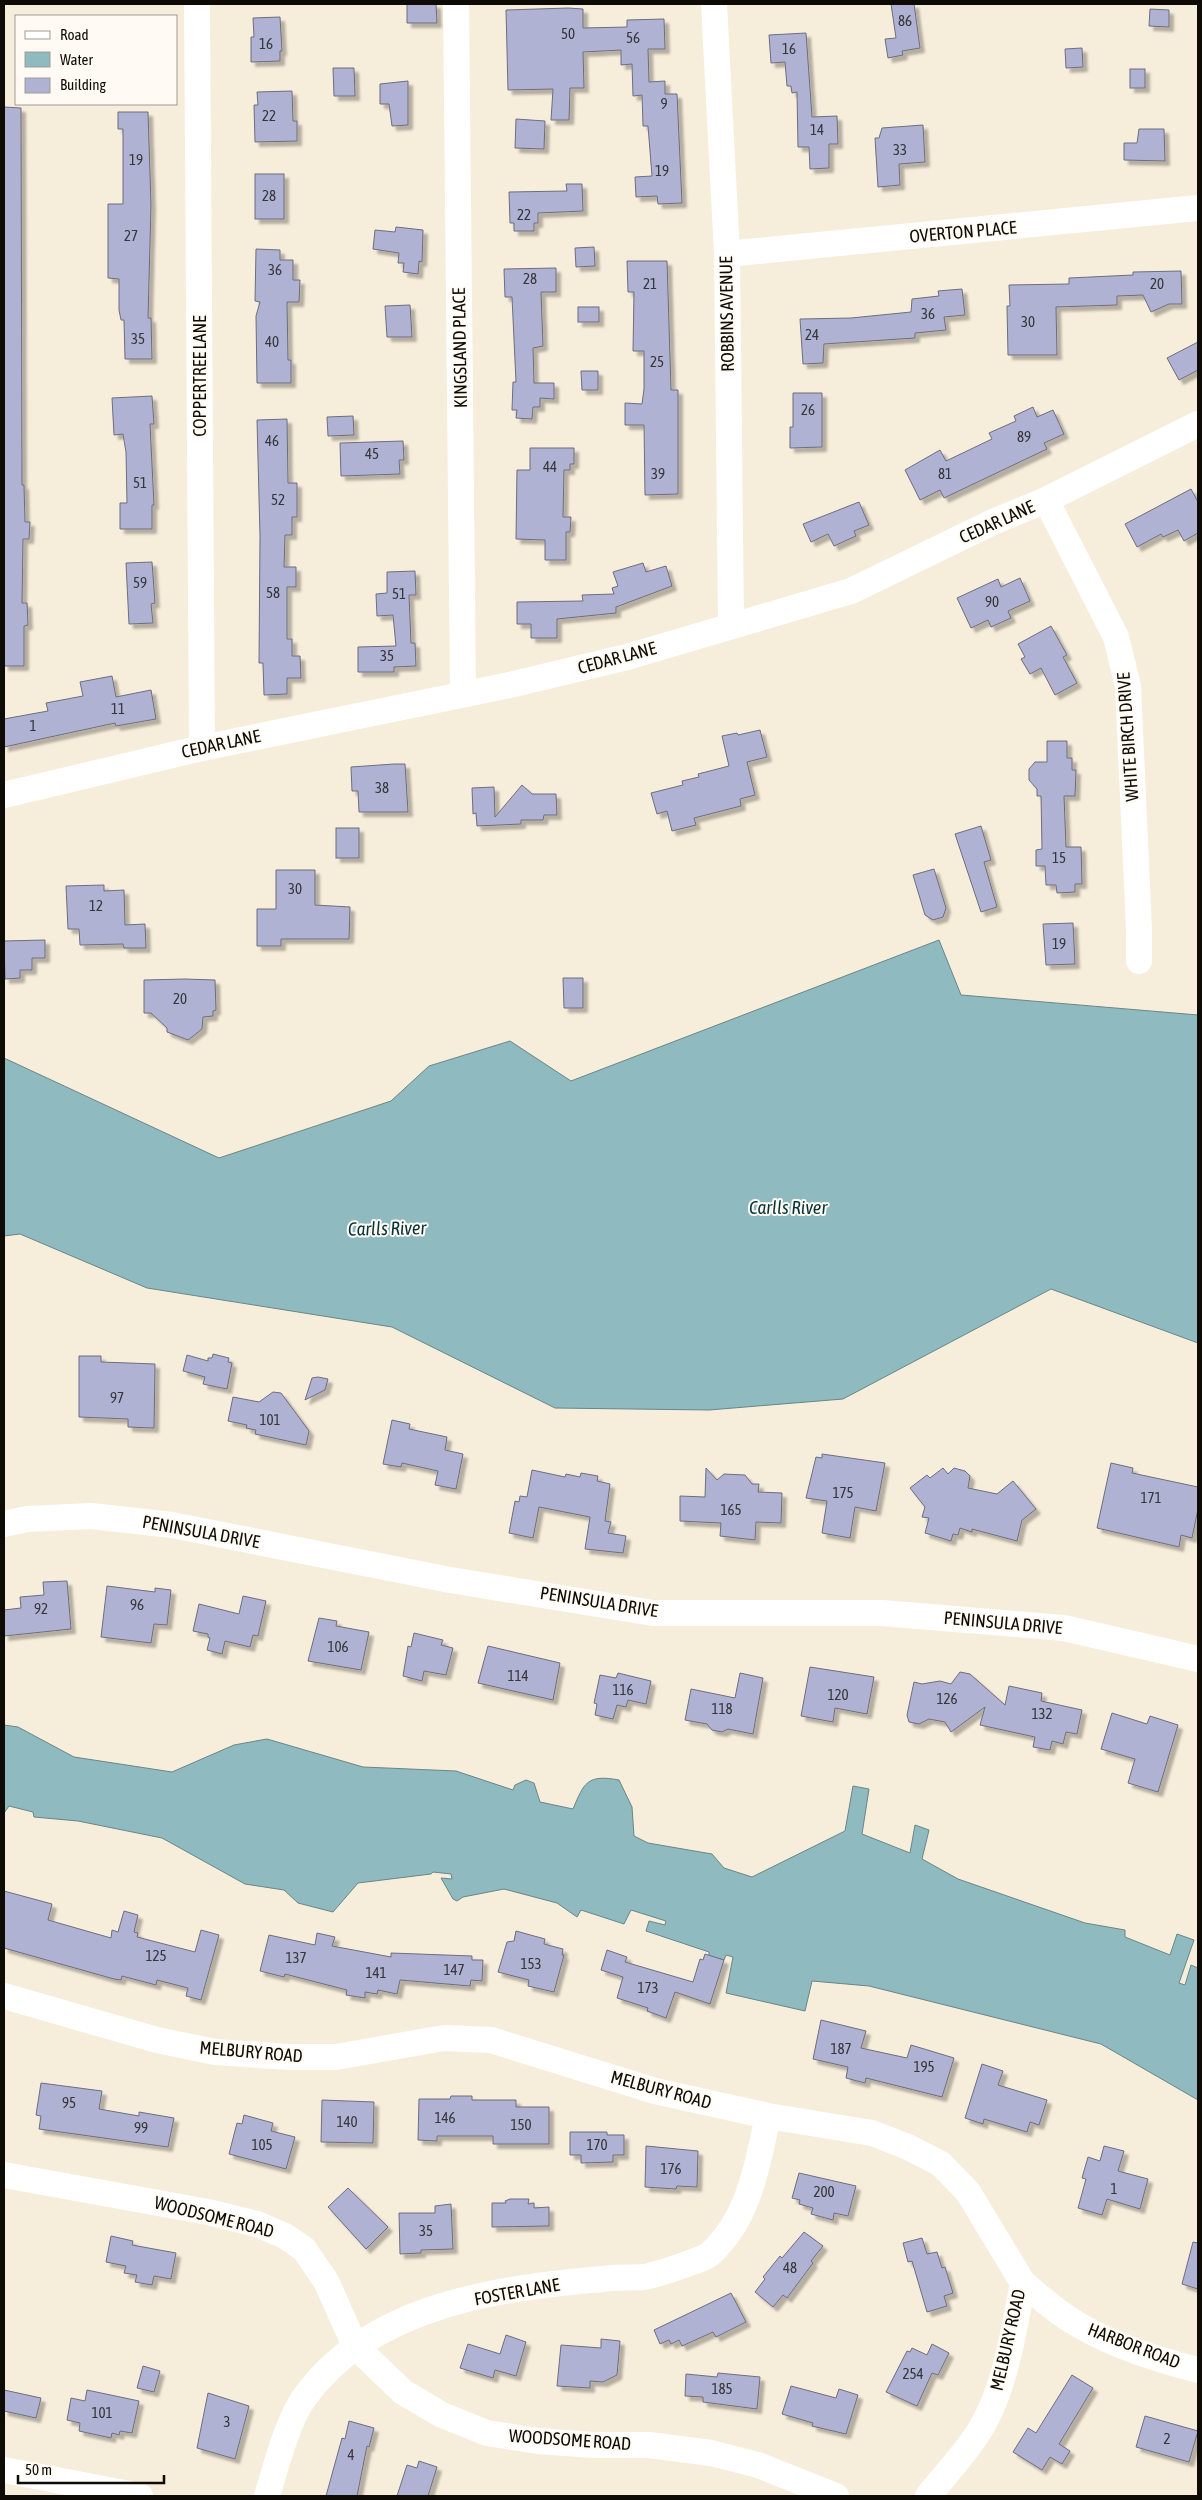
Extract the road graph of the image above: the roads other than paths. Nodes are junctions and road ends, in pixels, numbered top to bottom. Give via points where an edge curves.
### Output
1 (197, 4) edge
2 (456, 4) edge
3 (714, 4) edge
4 (1198, 208) edge
5 (727, 254) junction
6 (1198, 424) edge
7 (1046, 500) junction
8 (731, 624) junction
9 (463, 693) junction
10 (202, 748) junction
11 (4, 795) edge
12 (1138, 961) dead end
13 (4, 1524) edge
14 (1198, 1659) edge
15 (4, 1996) edge
16 (768, 2116) junction
17 (4, 2175) edge
18 (1023, 2283) junction
19 (355, 2346) junction
20 (1198, 2370) edge
21 (4, 2470) edge
22 (38, 2486) edge
23 (140, 2496) edge
24 (267, 2496) edge
25 (836, 2496) edge
26 (928, 2496) edge

1 - 10 street, COPPERTREE LANE
2 - 9 street, KINGSLAND PLACE
3 - 5 street, ROBBINS AVENUE
4 - 5 street, OVERTON PLACE
5 - 8 street, ROBBINS AVENUE
6 - 7 street, CEDAR LANE
7 - 8 street, CEDAR LANE via 851,591
7 - 12 street, WHITE BIRCH DRIVE via 1116,637 1128,686
8 - 9 street, CEDAR LANE via 627,657
9 - 10 street, CEDAR LANE
10 - 11 street, CEDAR LANE
13 - 14 street, PENINSULA DRIVE via 92,1516 172,1525 450,1580 653,1612 882,1613 1064,1628
15 - 16 street, MELBURY ROAD via 157,2040 215,2052 336,2057 444,2038 490,2040 655,2091
16 - 18 street, MELBURY ROAD via 872,2133 908,2146 941,2164 968,2192
16 - 19 street, FOSTER LANE via 752,2189 735,2225 710,2255 645,2276 498,2291 408,2318
17 - 19 street, WOODSOME ROAD via 208,2212 257,2224 285,2236 304,2249 326,2281
18 - 20 street, HARBOR ROAD via 1068,2319 1107,2340
18 - 26 street, MELBURY ROAD via 996,2395 976,2436
19 - 24 street, FOSTER LANE via 304,2398 286,2437
19 - 25 street, WOODSOME ROAD via 403,2392 442,2415 487,2433 538,2442 593,2446 649,2445 711,2453 758,2465
21 - 22 street
22 - 23 street

